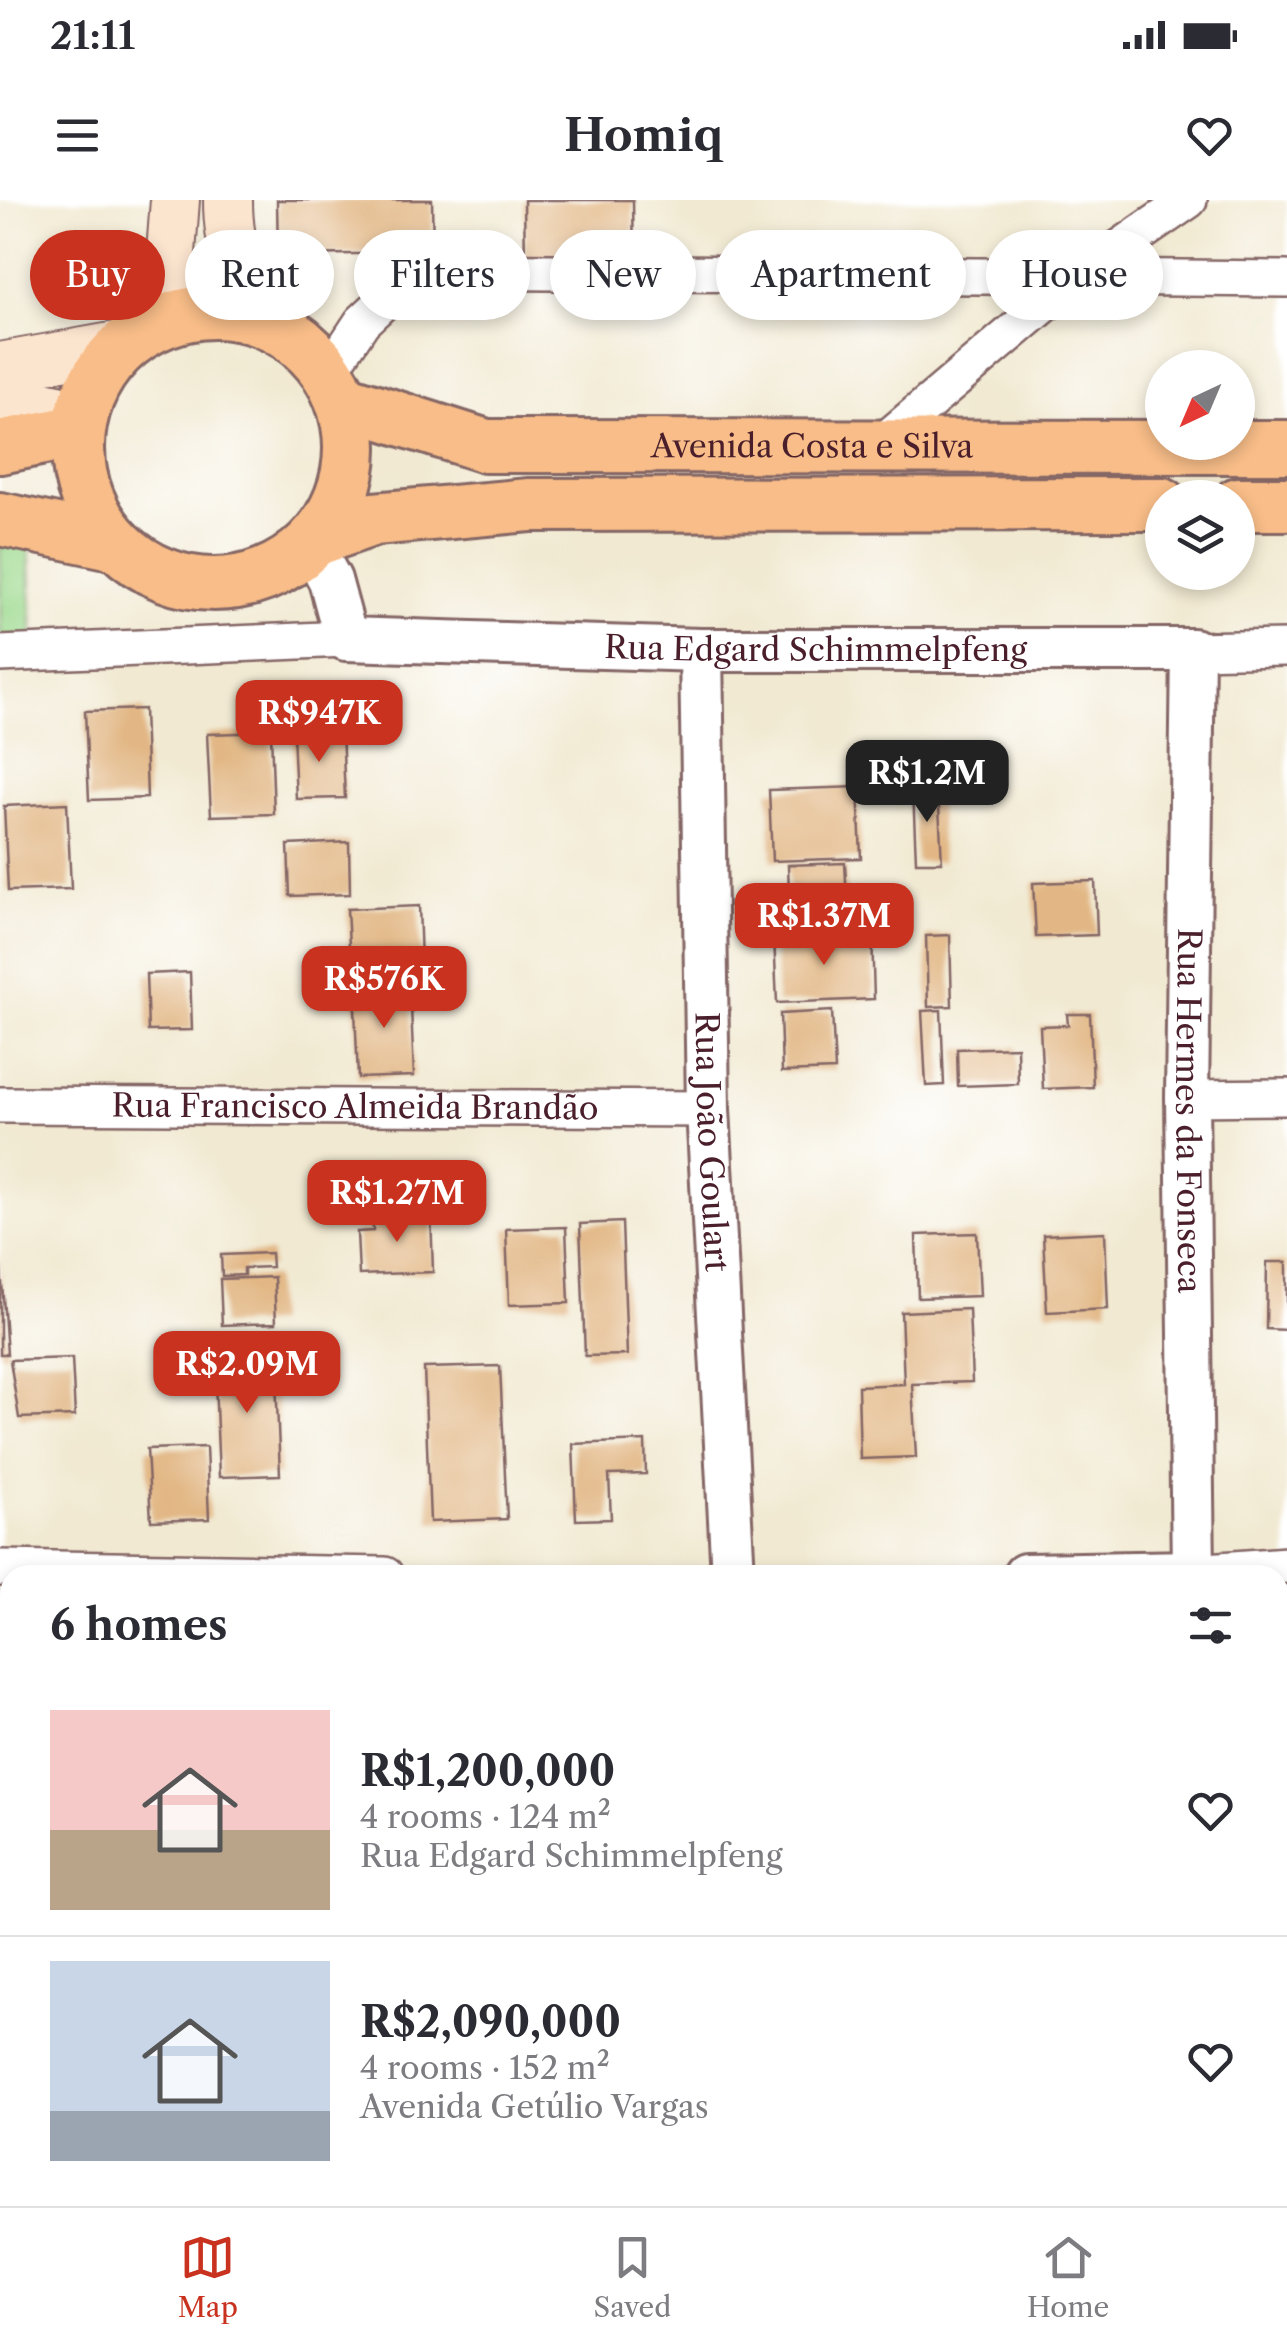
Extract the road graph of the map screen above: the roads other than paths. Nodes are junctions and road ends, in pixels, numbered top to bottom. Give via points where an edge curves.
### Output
1 (175, 200) edge
2 (228, 200) edge
3 (1189, 200) edge
4 (1146, 230) edge
5 (986, 277) edge
6 (1163, 278) edge
7 (1287, 279) edge
8 (1026, 320) edge
9 (144, 332) junction
10 (291, 334) junction
11 (0, 367) edge
12 (336, 386) junction
13 (0, 398) edge
14 (80, 422) junction
15 (878, 446) junction
16 (0, 447) edge
17 (1287, 447) edge
18 (1145, 504) edge
19 (1255, 504) edge
20 (1287, 504) edge
21 (0, 519) edge
22 (314, 543) junction
23 (117, 544) junction
24 (346, 639) junction
25 (1287, 648) edge
26 (701, 650) junction
27 (1194, 650) junction
28 (0, 654) edge
29 (1188, 1098) junction
30 (1287, 1098) edge
31 (0, 1106) edge
32 (708, 1109) junction
33 (731, 1565) edge
34 (1195, 1565) edge

1 - 9 main road
2 - 10 main road via 228,235 240,272
3 - 4 street
5 - 12 street via 453,272 393,293 362,322
6 - 7 street
8 - 15 street
9 - 10 main road, Avenida Costa e Silva via 230,311
9 - 11 main road
9 - 14 main road via 97,376
10 - 12 main road, Avenida Costa e Silva
12 - 15 main road, Avenida Costa e Silva via 486,446
12 - 22 main road, Avenida Costa e Silva via 352,449 343,498
13 - 14 main road
14 - 16 main road
14 - 23 main road, Avenida Costa e Silva via 85,491
15 - 17 main road, Avenida Costa e Silva
18 - 22 main road, Avenida Costa e Silva via 530,505 374,519
19 - 20 main road
21 - 23 main road, Avenida Costa e Silva
22 - 23 main road, Avenida Costa e Silva via 272,573 226,584 179,580
22 - 24 street
24 - 26 street, Rua Edgard Schimmelpfeng
24 - 28 street, Rua Edgard Schimmelpfeng
25 - 27 street, Rua Edgard Schimmelpfeng
26 - 27 street, Rua Edgard Schimmelpfeng
26 - 32 street, Rua João Goulart
27 - 29 street, Rua Hermes da Fonseca
29 - 30 street
29 - 34 street, Rua Hermes da Fonseca
31 - 32 street, Rua Francisco Almeida Brandão
32 - 33 street, Rua João Goulart

